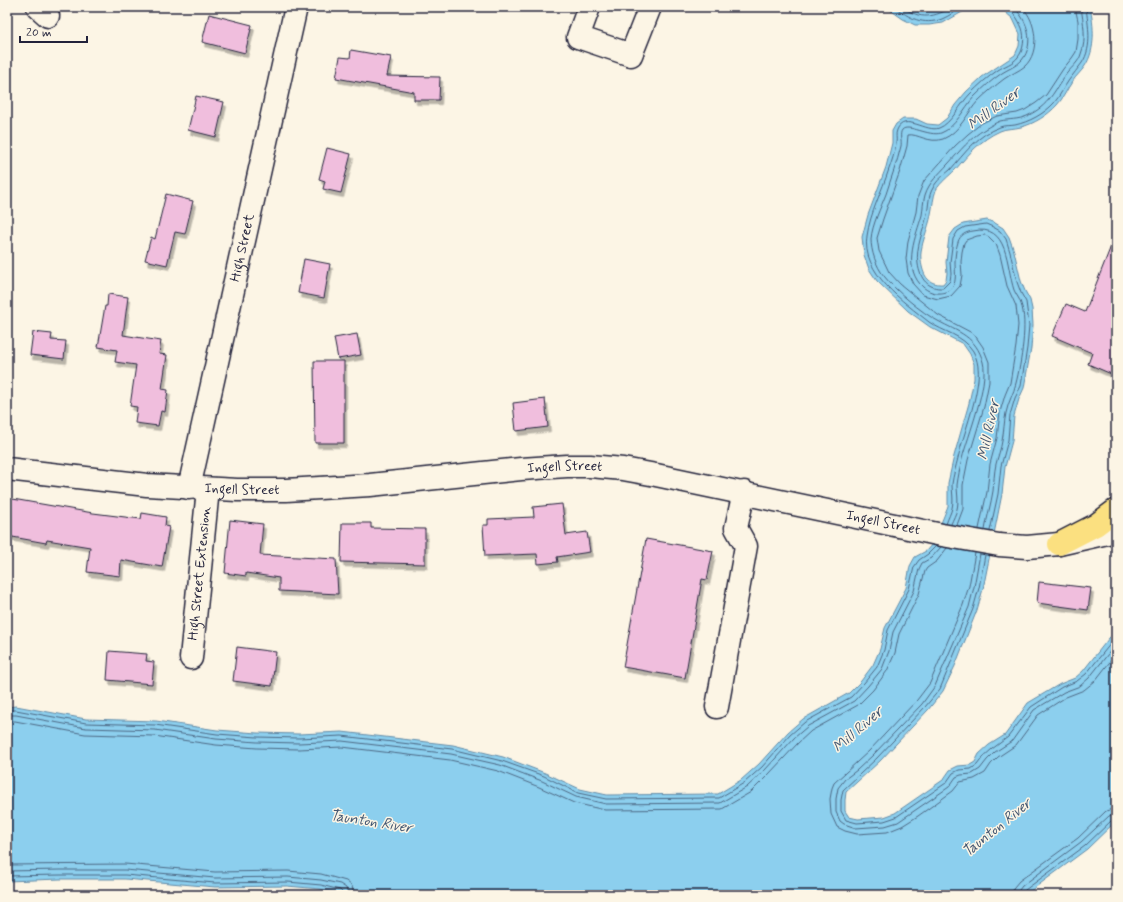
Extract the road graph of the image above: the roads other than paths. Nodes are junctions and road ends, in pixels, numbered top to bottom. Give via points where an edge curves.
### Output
1 (296, 7) edge
2 (589, 7) edge
3 (650, 7) edge
4 (7, 468) edge
5 (199, 488) junction
6 (744, 492) junction
7 (1116, 510) edge
8 (1116, 531) edge
9 (1059, 544) junction
10 (192, 658) dead end
11 (717, 707) dead end

1 - 5 street, High Street
2 - 3 street via 578,37 631,55
4 - 5 street, Ingell Street via 148,485
5 - 6 street, Ingell Street via 334,488 521,469 590,466 623,469
5 - 10 street, High Street Extension
6 - 9 street, Ingell Street via 982,543 1027,547
6 - 11 street via 736,528 746,546
7 - 9 main road via 1096,525
8 - 9 street, Ingell Street

